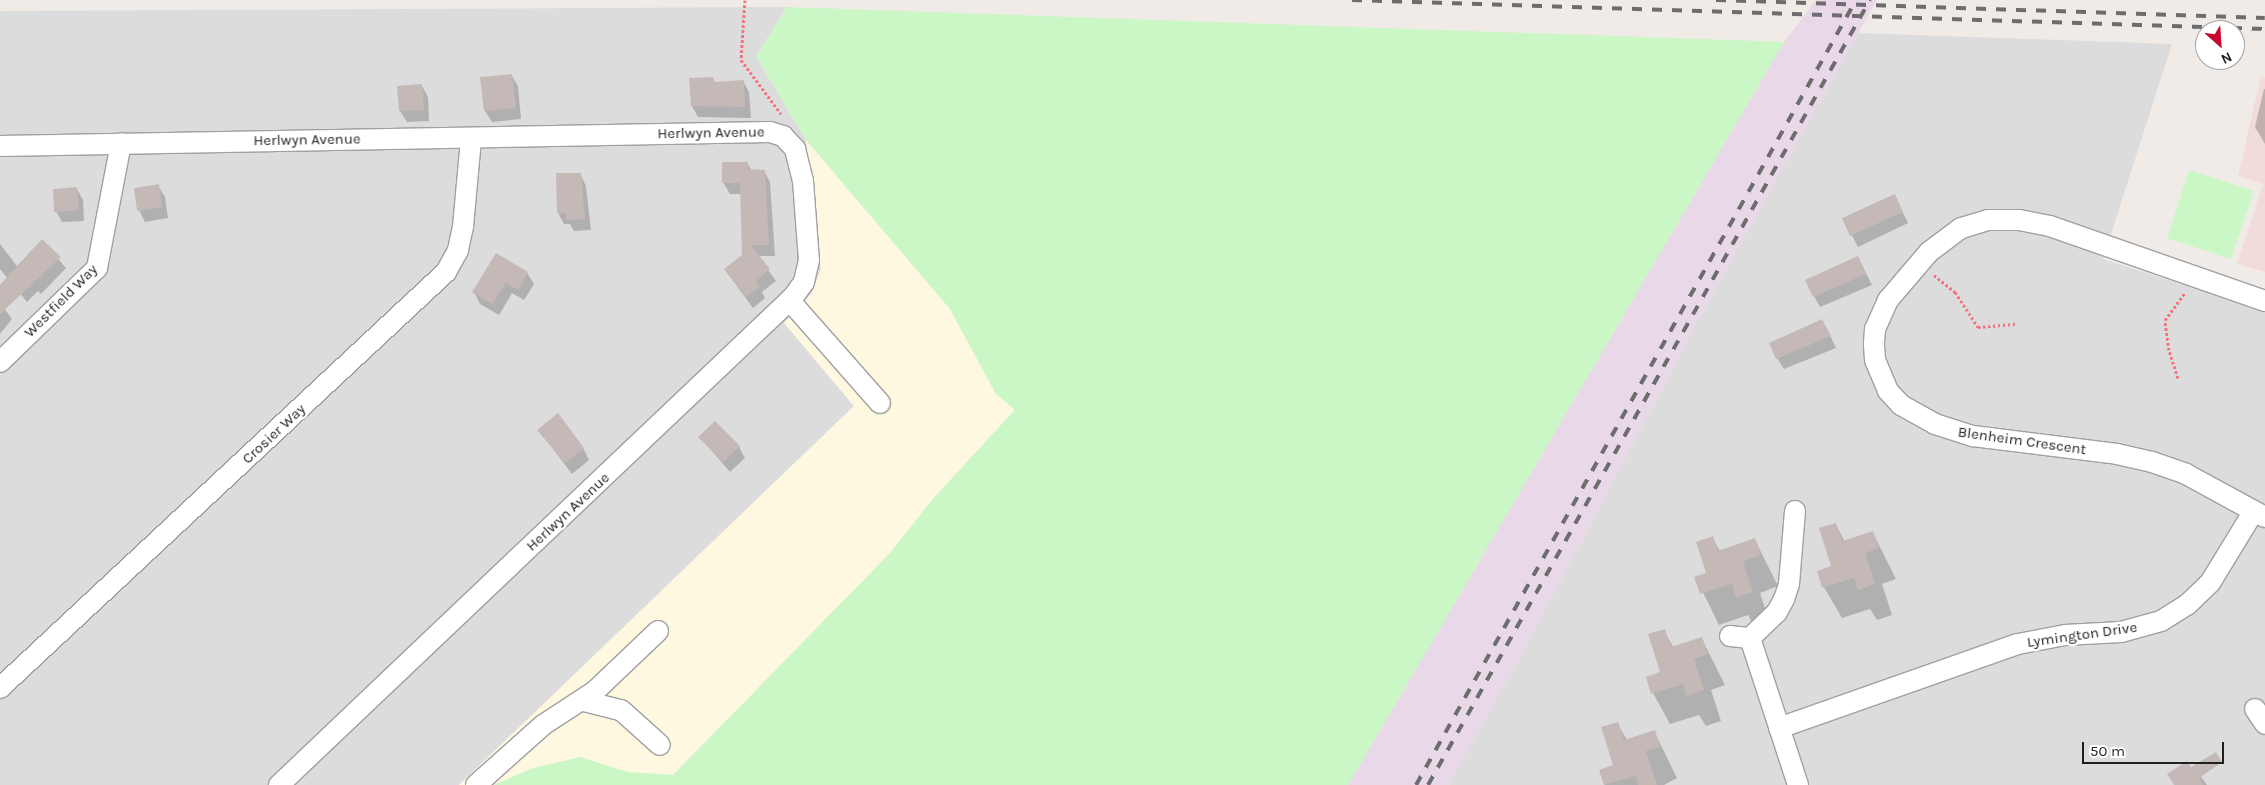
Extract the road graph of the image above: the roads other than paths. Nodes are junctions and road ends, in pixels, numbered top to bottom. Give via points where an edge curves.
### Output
1 (471, 139) junction
2 (121, 143) junction
3 (0, 146) edge
4 (790, 301) junction
5 (2265, 301) edge
6 (0, 362) edge
7 (880, 404) dead end
8 (1796, 511) dead end
9 (2259, 514) edge
10 (658, 631) dead end
11 (1730, 636) dead end
12 (1750, 638) junction
13 (0, 688) edge
14 (584, 700) junction
15 (1779, 728) junction
16 (660, 745) dead end
17 (280, 785) edge
18 (476, 785) edge
19 (1798, 785) edge

1 - 2 street, Herlwyn Avenue
1 - 4 street, Herlwyn Avenue via 770,132 783,136 796,149 803,181 809,260 804,282
1 - 13 street, Crosier Way via 463,228 458,250 446,272
2 - 3 street, Herlwyn Avenue
2 - 6 street, Westfield Way via 97,268
4 - 7 street
4 - 17 street, Herlwyn Avenue
5 - 9 street, Blenheim Crescent via 2084,236 2019,220 1988,220 1961,228 1938,243 1888,300 1876,329 1874,345 1878,368 1888,391 1901,405 1935,424 1973,436 2117,454 2152,462 2203,482
8 - 12 street via 1789,584 1784,599 1777,612
9 - 15 street, Lymington Drive via 2210,583 2187,605 2161,621 2121,632 2065,635 2024,642
10 - 14 street
11 - 12 street
12 - 15 street
14 - 16 street via 621,710
14 - 18 street via 543,725
15 - 19 street

